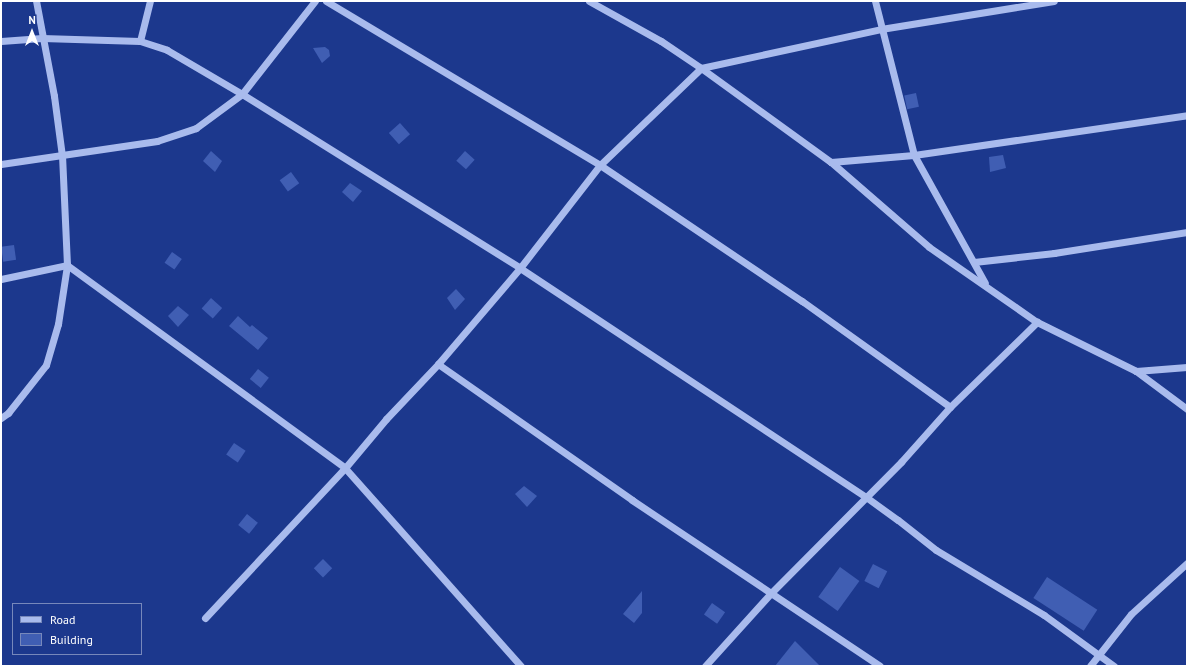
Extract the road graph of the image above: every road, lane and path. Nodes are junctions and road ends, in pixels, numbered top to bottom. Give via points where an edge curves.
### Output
1 (36, 1) edge
2 (150, 1) edge
3 (315, 1) edge
4 (326, 1) edge
5 (589, 1) edge
6 (875, 1) edge
7 (1054, 1) edge
8 (881, 29) junction
9 (42, 38) junction
10 (140, 41) junction
11 (1, 42) edge
12 (701, 68) junction
13 (242, 94) junction
14 (1187, 114) edge
15 (914, 155) junction
16 (62, 156) junction
17 (831, 162) junction
18 (1, 164) edge
19 (600, 165) junction
20 (1187, 232) edge
21 (974, 262) junction
22 (67, 265) junction
23 (520, 268) junction
24 (1, 279) edge
25 (987, 285) junction
26 (1037, 322) junction
27 (438, 364) junction
28 (1187, 367) edge
29 (1136, 371) junction
30 (950, 407) junction
31 (1187, 409) edge
32 (4, 413) edge
33 (1, 418) edge
34 (346, 468) junction
35 (866, 497) junction
36 (1186, 565) edge
37 (771, 593) junction
38 (205, 618) dead end
39 (1098, 655) junction
40 (521, 666) edge
41 (705, 666) edge
42 (880, 666) edge
43 (1090, 666) edge
44 (1114, 666) edge

1 - 9 street
2 - 10 street
3 - 13 street
4 - 19 street
5 - 12 street via 661,41
6 - 8 street
7 - 8 street
8 - 12 street
8 - 15 street
9 - 10 street
9 - 11 street
9 - 16 street via 54,96
10 - 13 street via 167,50
12 - 17 street
12 - 19 street
13 - 16 street via 196,128 157,142
13 - 23 street
14 - 15 street
15 - 17 street
15 - 21 street
16 - 18 street
16 - 22 street
17 - 25 street via 929,247
19 - 23 street
19 - 30 street via 802,301
20 - 21 street via 1054,253
21 - 25 street
22 - 24 street
22 - 32 street via 58,324 46,365
22 - 34 street
23 - 27 street
23 - 35 street
25 - 26 street
26 - 29 street
26 - 30 street
27 - 34 street via 386,419
27 - 37 street via 632,500
28 - 29 street
29 - 31 street
30 - 35 street
32 - 33 street
34 - 38 street
34 - 40 street
35 - 37 street
35 - 39 street via 936,550 1044,615
36 - 39 street via 1131,614
37 - 41 street
37 - 42 street
39 - 43 street
39 - 44 street

